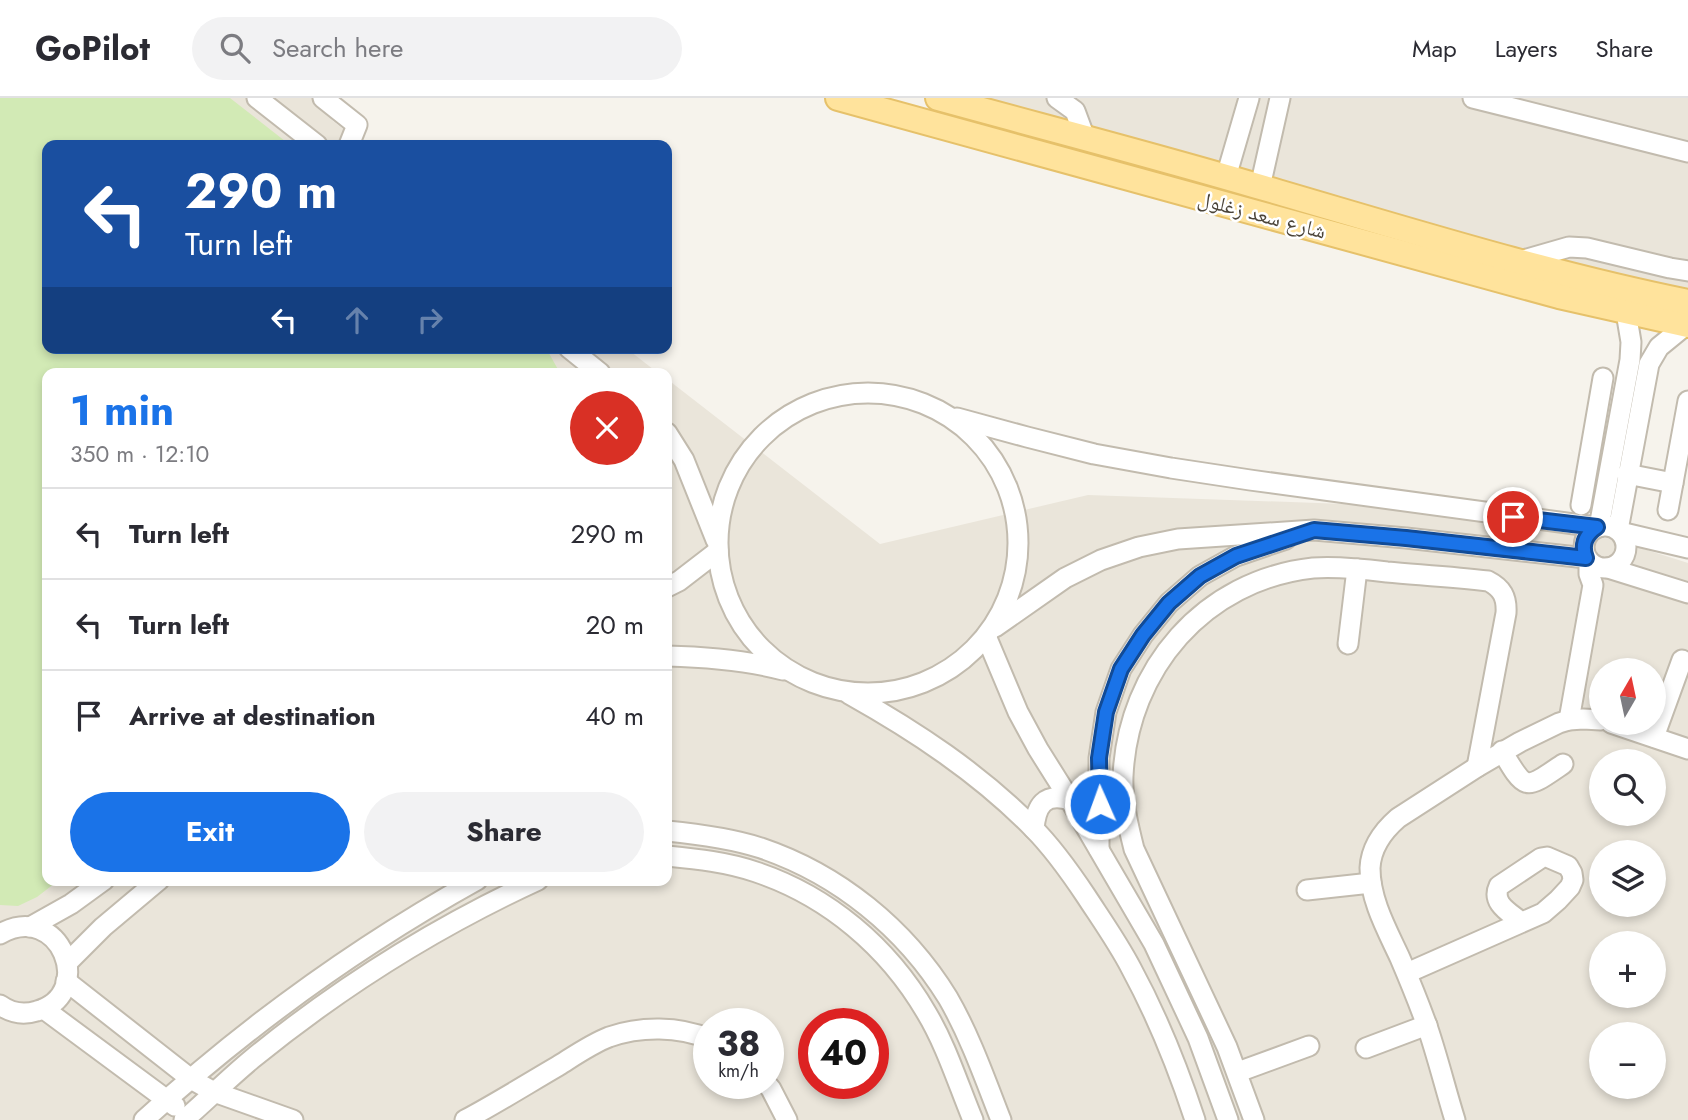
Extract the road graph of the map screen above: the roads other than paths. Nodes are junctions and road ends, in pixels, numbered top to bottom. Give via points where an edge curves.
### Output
1 (257, 98) edge
2 (323, 98) edge
3 (838, 98) edge
4 (938, 98) edge
5 (1058, 98) edge
6 (1280, 98) edge
7 (1473, 98) edge
8 (1247, 104) edge
9 (1274, 118) junction
10 (1085, 138) junction
11 (311, 140) edge
12 (351, 140) edge
13 (1688, 152) edge
14 (1226, 177) junction
15 (1260, 187) junction
16 (1520, 261) junction
17 (1688, 271) edge
18 (1626, 312) junction
19 (1688, 317) edge
20 (576, 354) edge
21 (1639, 362) junction
22 (594, 368) edge
23 (1603, 379) dead end
24 (1688, 401) edge
25 (947, 415) junction
26 (672, 441) edge
27 (1589, 462) junction
28 (1619, 470) junction
29 (1673, 484) junction
30 (1581, 505) dead end
31 (1668, 510) dead end
32 (1608, 529) junction
33 (1314, 530) junction
34 (718, 547) junction
35 (1688, 548) edge
36 (1597, 564) junction
37 (1357, 569) junction
38 (672, 585) edge
39 (1688, 593) edge
40 (989, 633) junction
41 (1348, 644) dead end
42 (672, 656) edge
43 (1682, 660) dead end
44 (791, 672) junction
45 (845, 691) junction
46 (1589, 719) edge
47 (1569, 720) junction
48 (1648, 735) edge
49 (1654, 737) junction
50 (1688, 749) edge
51 (1502, 751) junction
52 (1563, 764) dead end
53 (1477, 767) junction
54 (1070, 800) junction
55 (1034, 829) junction
56 (672, 832) edge
57 (1099, 850) junction
58 (672, 856) edge
59 (1371, 883) junction
60 (96, 886) edge
61 (152, 886) edge
62 (467, 886) edge
63 (524, 886) edge
64 (1307, 890) dead end
65 (1521, 922) dead end
66 (30, 926) junction
67 (0, 933) edge
68 (67, 972) junction
69 (1407, 973) junction
70 (44, 1009) junction
71 (5, 1014) edge
72 (1427, 1026) junction
73 (693, 1034) edge
74 (970, 1044) junction
75 (1309, 1046) dead end
76 (1366, 1048) dead end
77 (947, 1055) junction
78 (1238, 1072) junction
79 (191, 1079) junction
80 (214, 1092) junction
81 (776, 1099) edge
82 (166, 1101) junction
83 (490, 1113) edge
84 (192, 1118) edge
85 (144, 1120) edge
86 (293, 1120) edge
87 (465, 1120) edge
88 (787, 1120) edge
89 (972, 1120) edge
90 (1001, 1120) edge
91 (1195, 1120) edge
92 (1228, 1120) edge
93 (1254, 1120) edge
94 (1455, 1120) edge

1 - 11 street
2 - 12 street via 357,125
3 - 18 main road, شارع سعد زغلول
4 - 10 main road, شارع سعد زغلول
5 - 10 street via 1075,111
6 - 9 street
7 - 13 street
8 - 9 street
8 - 14 street
9 - 15 street
10 - 14 main road, شارع سعد زغلول
14 - 15 main road, شارع سعد زغلول
15 - 16 main road, شارع سعد زغلول
16 - 17 street via 1569,247 1587,248
16 - 19 main road, شارع سعد زغلول via 1638,292
18 - 19 main road, شارع سعد زغلول
18 - 21 street
19 - 21 street
20 - 22 street
21 - 28 street
23 - 27 street
24 - 29 street
25 - 32 street via 1094,454 1171,468
25 - 34 street via 920,402 867,393 815,403 790,415 769,430 735,472 719,523
25 - 40 street via 990,454 1015,507 1017,565 1010,594
26 - 34 street
27 - 28 street
27 - 30 street
28 - 29 street
28 - 32 street
29 - 31 street
32 - 35 street
32 - 36 street via 1590,531 1584,544 1584,551
32 - 36 street via 1625,539 1625,554 1616,565
33 - 36 street
33 - 40 street via 1178,539 1139,547 1065,578
33 - 57 street via 1236,556 1200,576 1169,603 1143,635 1121,669 1106,712 1099,758
34 - 38 street
34 - 44 street via 728,598 739,620 753,640
36 - 39 street
36 - 47 street
37 - 41 street
37 - 53 street via 1488,581 1503,593 1506,613
37 - 78 street via 1314,568 1274,576 1236,591 1202,613 1173,642 1150,675 1126,743 1123,779 1134,849
40 - 45 street via 942,674 911,687 878,693
40 - 54 street via 1018,712
42 - 44 street via 706,657
43 - 49 street
44 - 45 street
45 - 55 street via 981,780
46 - 47 street
47 - 51 street
48 - 49 street
49 - 50 street
51 - 52 street via 1522,782 1537,782
51 - 53 street
53 - 59 street via 1384,831 1370,864
54 - 55 street via 1052,797 1044,802
54 - 57 street
55 - 91 street via 1075,880 1131,967
56 - 74 street via 760,848 849,892 887,923 920,959 948,999
57 - 92 street via 1177,990
58 - 77 street via 756,871 837,912 902,975
59 - 64 street
59 - 69 street
60 - 66 street
61 - 68 street via 103,927
62 - 79 street via 342,965
63 - 80 street via 373,972 291,1029
65 - 69 street
66 - 67 street
66 - 68 street via 55,938 63,949
68 - 70 street via 58,997
68 - 79 street
69 - 72 street
70 - 71 street
70 - 82 street
72 - 76 street
72 - 94 street
73 - 83 street via 639,1030 609,1037
74 - 77 street
74 - 90 street
75 - 78 street
77 - 89 street
78 - 93 street
79 - 80 street
79 - 82 street
80 - 84 street
80 - 86 street
81 - 88 street
82 - 84 street
82 - 85 street
83 - 87 street

